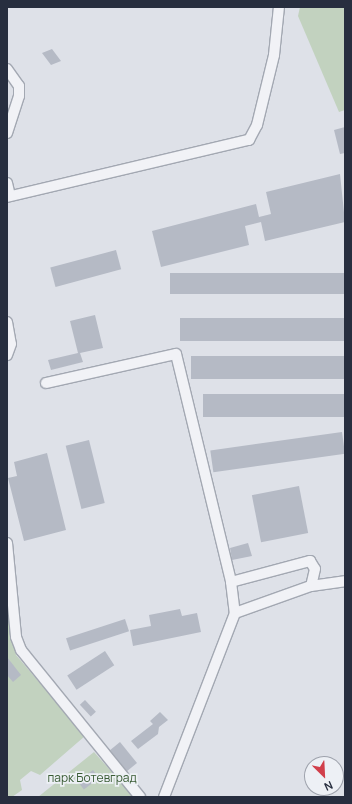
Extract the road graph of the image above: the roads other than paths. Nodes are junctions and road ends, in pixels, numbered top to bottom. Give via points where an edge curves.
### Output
1 (271, 7) edge
2 (279, 7) edge
3 (275, 18) junction
4 (7, 69) edge
5 (7, 133) edge
6 (7, 183) edge
7 (8, 196) edge
8 (7, 322) edge
9 (7, 355) edge
10 (46, 383) dead end
11 (7, 547) edge
12 (345, 581) edge
13 (231, 582) junction
14 (311, 586) junction
15 (235, 613) junction
16 (140, 797) edge
17 (164, 797) edge

1 - 3 street
2 - 3 street
3 - 7 street via 274,55 257,125 249,140
4 - 5 street via 19,86 19,96
6 - 7 street
8 - 9 street via 11,344
10 - 13 street via 176,354
11 - 16 street via 16,637 21,650
12 - 14 street
13 - 14 street via 310,561 315,569
13 - 15 street
14 - 15 street
15 - 17 street

